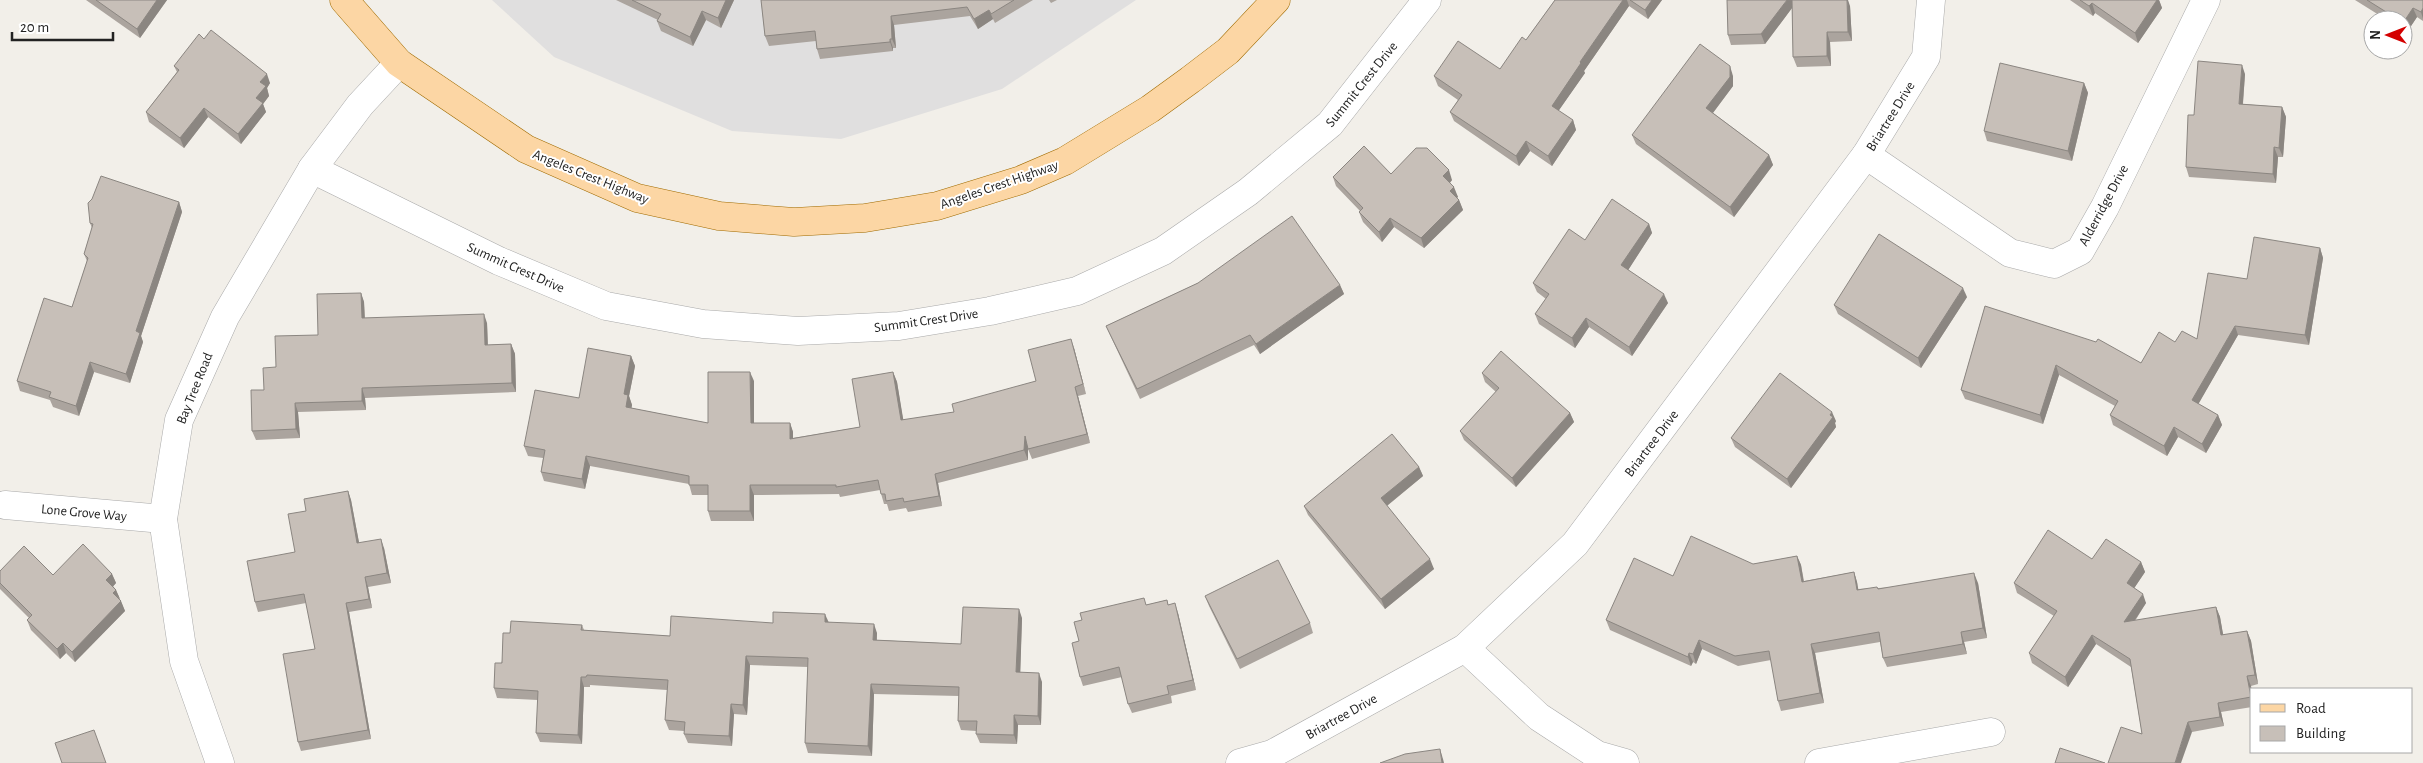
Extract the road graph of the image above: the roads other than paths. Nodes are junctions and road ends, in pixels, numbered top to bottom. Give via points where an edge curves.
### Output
1 (344, 0) edge
2 (1276, 0) edge
3 (1427, 0) edge
4 (1931, 0) edge
5 (2201, 9) edge
6 (399, 63) junction
7 (1866, 155) junction
8 (312, 169) junction
9 (5, 505) dead end
10 (163, 519) junction
11 (1465, 648) junction
12 (1991, 732) dead end
13 (220, 763) edge
14 (1240, 763) edge
15 (1625, 763) edge
16 (1819, 763) edge

1 - 6 main road, Angeles Crest Highway
2 - 6 main road, Angeles Crest Highway via 1228,50 1150,110 1065,161 1020,180 937,206 830,221 794,222 720,216 637,198 526,149
3 - 8 street, Summit Crest Drive via 1330,124 1248,192 1164,252 1078,291 990,311 899,326 798,331 703,324 606,306 500,261
4 - 7 street, Briartree Drive via 1926,57
5 - 7 street, Alderridge Drive via 2080,250 2054,264 2010,253
6 - 8 street, Bay Tree Road via 360,105
7 - 11 street, Briartree Drive via 1575,544
8 - 10 street, Bay Tree Road via 225,317 179,420
9 - 10 street, Lone Grove Way
10 - 13 street, Bay Tree Road via 184,661
11 - 14 street, Briartree Drive via 1272,754
11 - 15 street via 1539,717 1597,755
12 - 16 street

